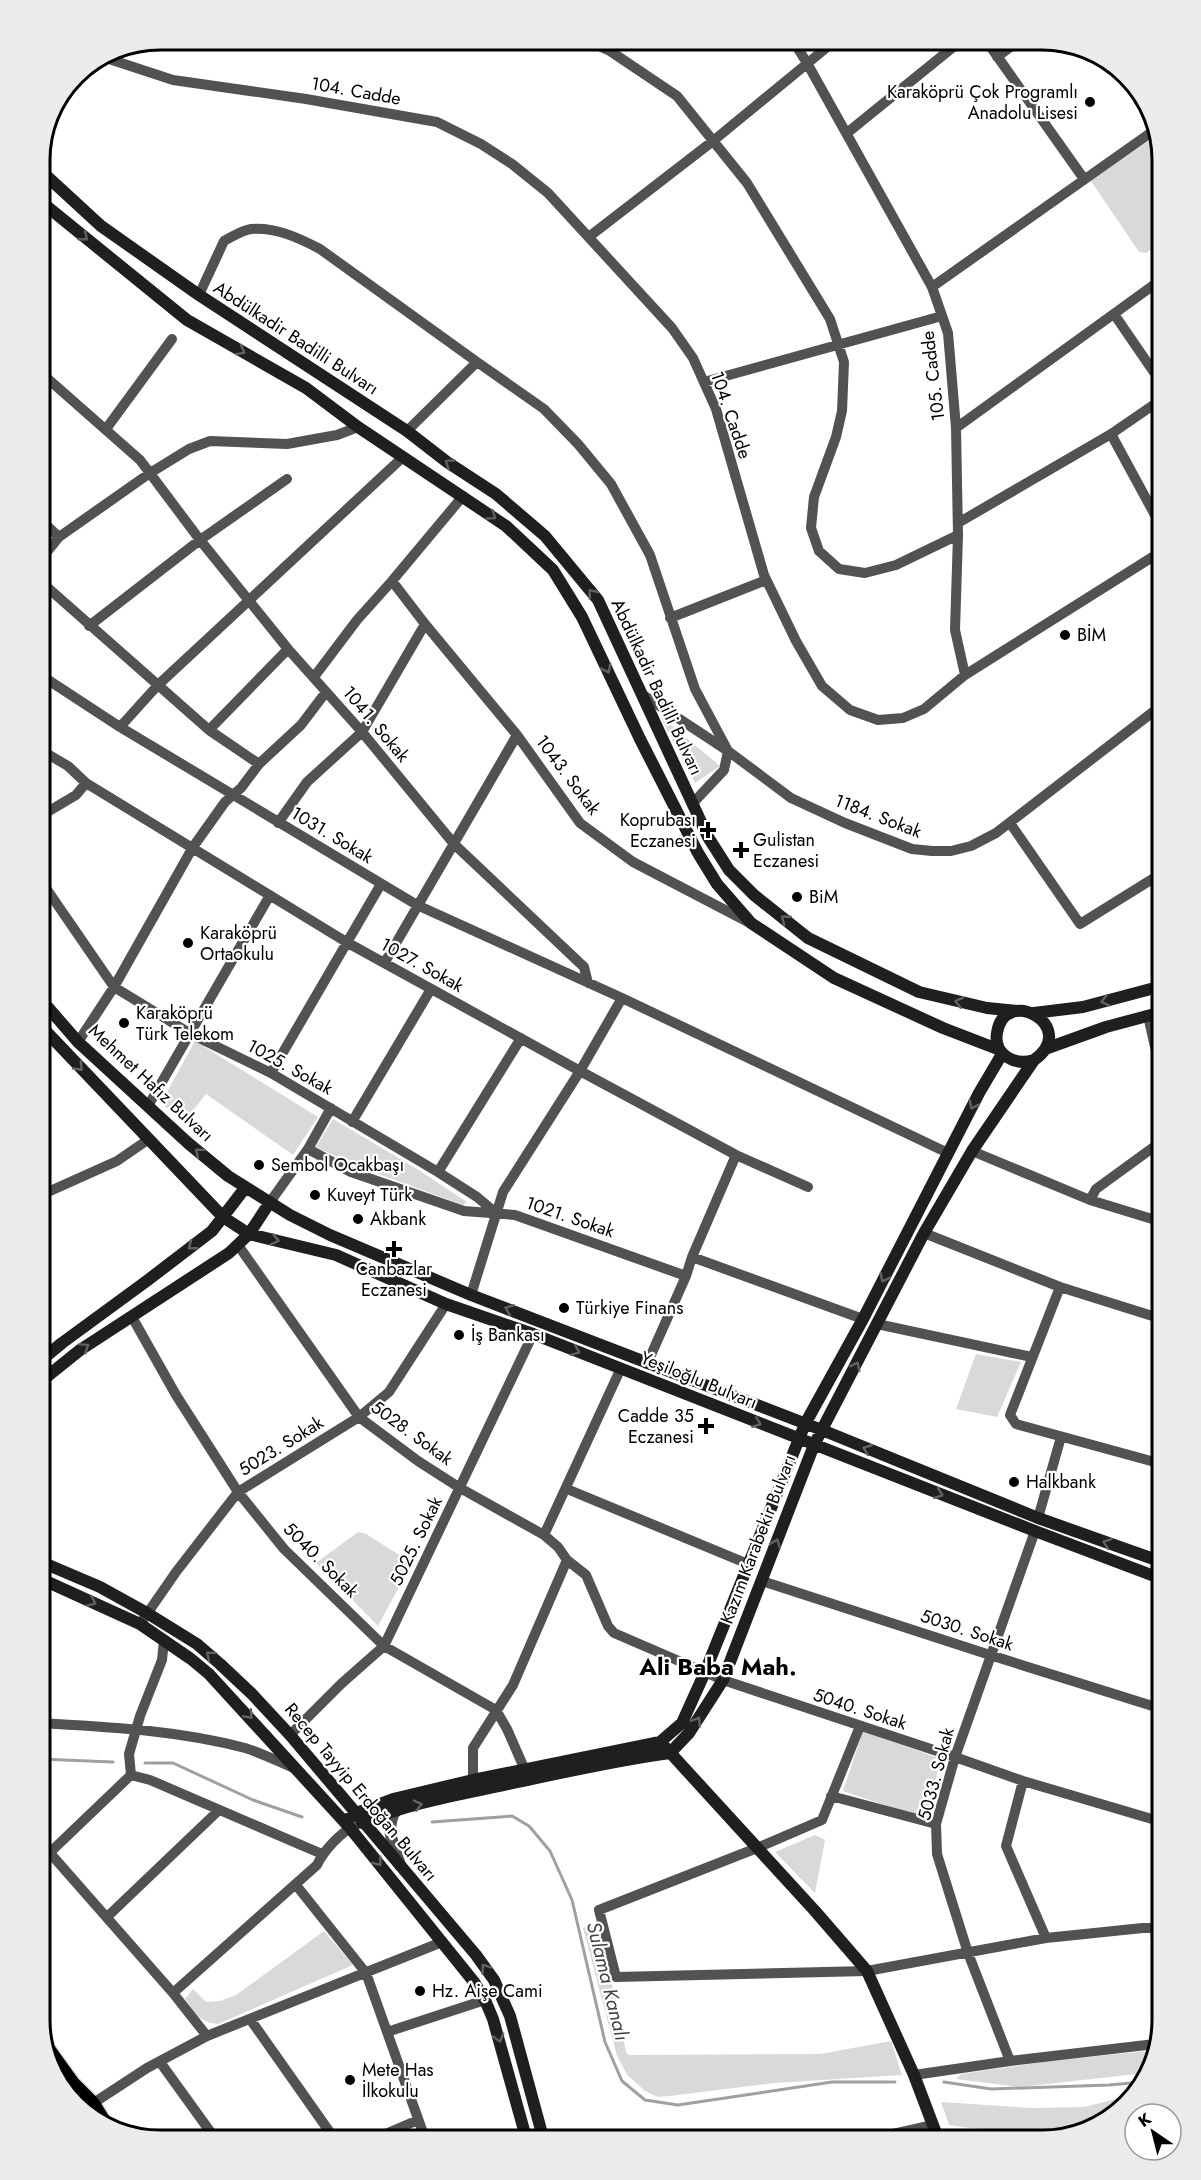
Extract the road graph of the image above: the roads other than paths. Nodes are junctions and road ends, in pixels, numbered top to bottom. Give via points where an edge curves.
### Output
1 (608, 50) edge
2 (799, 50) edge
3 (823, 50) edge
4 (950, 50) edge
5 (992, 50) edge
6 (1006, 50) edge
7 (997, 57) junction
8 (113, 60) edge
9 (807, 63) junction
10 (847, 134) junction
11 (1148, 134) edge
12 (713, 141) junction
13 (50, 179) edge
14 (1084, 179) junction
15 (50, 209) edge
16 (590, 236) junction
17 (1152, 286) edge
18 (932, 287) junction
19 (199, 295) junction
20 (1114, 314) junction
21 (942, 316) junction
22 (172, 339) dead end
23 (839, 346) junction
24 (477, 362) junction
25 (1152, 369) edge
26 (50, 381) edge
27 (704, 382) junction
28 (1152, 406) edge
29 (358, 427) junction
30 (956, 428) junction
31 (106, 429) junction
32 (407, 431) junction
33 (1111, 434) junction
34 (404, 457) junction
35 (150, 473) junction
36 (287, 479) dead end
37 (463, 496) junction
38 (1152, 510) edge
39 (958, 523) junction
40 (50, 528) edge
41 (958, 535) junction
42 (59, 537) junction
43 (200, 540) junction
44 (50, 548) edge
45 (1152, 557) edge
46 (766, 580) junction
47 (392, 581) junction
48 (50, 590) edge
49 (249, 600) junction
50 (670, 618) junction
51 (424, 624) junction
52 (89, 626) junction
53 (288, 649) junction
54 (965, 675) junction
55 (314, 677) junction
56 (50, 681) edge
57 (158, 685) junction
58 (326, 692) junction
59 (643, 695) junction
60 (1152, 713) edge
61 (120, 727) junction
62 (209, 730) junction
63 (362, 732) junction
64 (517, 735) junction
65 (728, 751) junction
66 (50, 755) edge
67 (259, 764) junction
68 (86, 783) junction
69 (233, 794) junction
70 (692, 804) junction
71 (50, 810) edge
72 (278, 823) junction
73 (1010, 823) junction
74 (454, 844) junction
75 (193, 847) junction
76 (1152, 879) edge
77 (381, 884) junction
78 (50, 894) edge
79 (270, 895) junction
80 (417, 906) junction
81 (751, 923) junction
82 (348, 943) junction
83 (385, 962) junction
84 (588, 983) junction
85 (114, 987) junction
86 (431, 989) junction
87 (1152, 989) edge
88 (622, 998) junction
89 (50, 1010) edge
90 (1017, 1011) junction
91 (1034, 1013) junction
92 (1152, 1015) edge
93 (1148, 1016) junction
94 (191, 1034) junction
95 (1152, 1034) edge
96 (521, 1038) junction
97 (50, 1042) edge
98 (78, 1042) junction
99 (1045, 1049) junction
100 (1001, 1052) junction
101 (1034, 1060) junction
102 (580, 1071) junction
103 (272, 1073) junction
104 (148, 1106) junction
105 (331, 1108) junction
106 (352, 1122) junction
107 (149, 1139) junction
108 (1152, 1148) edge
109 (308, 1149) junction
110 (972, 1151) junction
111 (948, 1153) junction
112 (736, 1155) junction
113 (438, 1172) junction
114 (808, 1187) dead end
115 (245, 1188) junction
116 (50, 1191) edge
117 (1090, 1200) junction
118 (270, 1202) junction
119 (496, 1213) junction
120 (223, 1216) junction
121 (1152, 1219) edge
122 (924, 1233) junction
123 (249, 1234) junction
124 (238, 1245) junction
125 (692, 1257) junction
126 (686, 1276) junction
127 (1060, 1287) junction
128 (471, 1294) junction
129 (446, 1304) junction
130 (1152, 1316) edge
131 (132, 1317) junction
132 (863, 1319) junction
133 (876, 1324) junction
134 (533, 1334) junction
135 (62, 1343) junction
136 (50, 1350) edge
137 (50, 1353) edge
138 (1032, 1357) junction
139 (647, 1364) junction
140 (621, 1368) junction
141 (50, 1374) edge
142 (359, 1417) junction
143 (806, 1424) junction
144 (822, 1430) junction
145 (1062, 1437) junction
146 (799, 1440) junction
147 (814, 1445) junction
148 (1152, 1461) edge
149 (460, 1488) junction
150 (567, 1489) junction
151 (237, 1492) junction
152 (1038, 1518) junction
153 (1035, 1531) junction
154 (544, 1535) junction
155 (1152, 1558) edge
156 (567, 1560) junction
157 (748, 1564) junction
158 (50, 1566) edge
159 (586, 1575) joint
160 (1152, 1575) edge
161 (762, 1581) junction
162 (50, 1583) edge
163 (147, 1613) junction
164 (140, 1624) junction
165 (164, 1640) junction
166 (384, 1646) junction
167 (990, 1655) junction
168 (705, 1672) junction
169 (723, 1680) junction
170 (1152, 1706) edge
171 (496, 1710) junction
172 (50, 1724) edge
173 (860, 1726) junction
174 (137, 1729) junction
175 (290, 1735) junction
176 (660, 1742) junction
177 (670, 1753) junction
178 (955, 1756) junction
179 (299, 1770) junction
180 (131, 1775) junction
181 (527, 1775) junction
182 (473, 1780) junction
183 (1023, 1781) junction
184 (831, 1796) junction
185 (218, 1810) junction
186 (396, 1810) junction
187 (359, 1818) junction
188 (1152, 1819) edge
189 (347, 1824) junction
190 (936, 1824) junction
191 (757, 1848) junction
192 (50, 1853) joint
193 (322, 1854) junction
194 (400, 1866) junction
195 (296, 1885) junction
196 (107, 1917) junction
197 (1152, 1927) edge
198 (1046, 1938) junction
199 (442, 1942) junction
200 (968, 1953) junction
201 (867, 1971) junction
202 (366, 1973) junction
203 (173, 1993) junction
204 (485, 2000) junction
205 (250, 2019) junction
206 (387, 2032) junction
207 (207, 2036) junction
208 (1149, 2045) edge
209 (1010, 2061) junction
210 (159, 2062) junction
211 (61, 2068) edge
212 (914, 2075) junction
213 (92, 2104) junction
214 (96, 2110) edge
215 (418, 2120) junction
216 (209, 2130) edge
217 (328, 2130) edge
218 (395, 2130) edge
219 (422, 2130) edge
220 (524, 2130) edge
221 (541, 2130) edge
222 (935, 2130) edge

1 - 12 street via 677,96
2 - 9 street, 105. Cadde
3 - 9 street
4 - 10 street
5 - 7 street
6 - 7 street
7 - 14 street
8 - 16 street, 104. Cadde via 173,80 437,122 463,133 512,164 548,193
9 - 10 street, 105. Cadde
9 - 12 street
10 - 18 street, 105. Cadde
11 - 14 street
12 - 16 street
12 - 23 street via 753,193 830,319
13 - 19 main road, Abdülkadir Badilli Bulvarı via 101,226
14 - 18 street
15 -> 29 main road, Abdülkadir Badilli Bulvarı via 187,320 306,388
16 - 27 street, 104. Cadde via 672,328
17 - 20 street
18 - 21 street, 105. Cadde
19 - 24 street via 224,241 250,229 277,231 320,249
19 - 32 main road, Abdülkadir Badilli Bulvarı
20 - 25 street
20 - 30 street
21 - 23 street
21 - 30 street, 105. Cadde via 948,333
22 - 31 street
23 - 27 street
23 - 41 street via 844,362 842,411 814,497 811,528 819,551 839,570 865,573 896,565
24 - 32 street
24 - 50 street via 544,409 611,484 650,555
26 - 31 street, 1041. Sokak
27 - 46 street, 104. Cadde via 716,409
28 - 33 street
29 - 34 main road, Abdülkadir Badilli Bulvarı
29 - 35 street via 286,444 210,441
30 - 39 street, 105. Cadde
31 - 35 street, 1041. Sokak
59 -> 32 main road, Abdülkadir Badilli Bulvarı via 598,600 545,536 496,494
33 - 38 street
33 - 39 street
34 - 37 main road, Abdülkadir Badilli Bulvarı
34 - 49 street
35 - 42 street
35 - 43 street, 1041. Sokak
36 - 43 street
37 - 47 street
37 -> 81 main road, Abdülkadir Badilli Bulvarı via 506,526 553,570 582,617 698,852 717,884
39 - 41 street, 105. Cadde
40 - 42 street
41 - 54 street, 105. Cadde via 955,630
42 - 44 street
43 - 49 street, 1041. Sokak
43 - 52 street
45 - 54 street, 104. Cadde
46 - 50 street
46 - 54 street, 104. Cadde via 822,686 850,710 878,720 903,717 924,709
47 - 51 street, 1043. Sokak
47 - 55 street
48 - 52 street
49 - 53 street, 1041. Sokak
49 - 57 street
50 - 65 street via 695,689
51 - 63 street
51 - 64 street, 1043. Sokak
52 - 57 street
53 - 55 street, 1041. Sokak
53 - 62 street
55 - 58 street, 1041. Sokak
56 - 61 street, 1031. Sokak
57 - 61 street
57 - 62 street
58 - 63 street, 1041. Sokak
58 - 67 street via 301,725
59 - 65 street, 1184. Sokak
59 - 70 main road, Abdülkadir Badilli Bulvarı
60 - 73 street, 1184. Sokak
61 - 69 street, 1031. Sokak
62 - 67 street
63 - 72 street via 307,782
63 - 74 street, 1041. Sokak
64 - 74 street
64 - 81 street, 1043. Sokak via 580,823 607,845
65 - 70 street via 724,770
65 - 73 street, 1184. Sokak via 791,798 912,849 951,851 971,846
66 - 68 street, 1027. Sokak
67 - 69 street
68 - 71 street via 76,795
68 - 75 street, 1027. Sokak
69 - 72 street, 1031. Sokak
69 - 75 street
90 -> 70 main road, Abdülkadir Badilli Bulvarı via 919,992 808,938 729,870
72 - 77 street, 1031. Sokak
73 - 76 street via 1080,924
74 - 80 street
74 - 84 street, 1041. Sokak via 584,967
75 - 79 street, 1027. Sokak
75 - 85 street
77 - 80 street, 1031. Sokak
77 - 82 street
78 - 85 street, 1025. Sokak
79 - 82 street, 1027. Sokak
79 - 94 street
80 - 83 street
80 - 84 street, 1031. Sokak
81 - 100 main road, Abdülkadir Badilli Bulvarı via 834,978
82 - 83 street, 1027. Sokak
82 - 103 street
83 - 86 street, 1027. Sokak
84 - 88 street, 1031. Sokak
85 - 94 street, 1025. Sokak
85 - 98 street
86 - 96 street, 1027. Sokak
86 - 106 street
87 -> 91 main road via 1083,1007
88 - 102 street
88 - 111 street, 1031. Sokak
89 - 98 main road, Mehmet Hafız Bulvarı
90 - 91 main road
90 - 100 main road via 1009,1014 998,1028 996,1037
91 - 99 main road via 1046,1024
92 - 93 main road
93 - 95 street
93 - 99 main road
94 - 103 street, 1025. Sokak
94 - 104 street
96 - 102 street, 1027. Sokak
96 - 113 street
97 -> 107 main road, Mehmet Hafız Bulvarı
98 - 104 main road, Mehmet Hafız Bulvarı
99 - 101 main road
100 - 101 main road via 1017,1062
100 -> 111 main road, Kazım Karabekir Bulvarı
101 - 110 main road, Kazım Karabekir Bulvarı
102 - 112 street, 1027. Sokak
102 - 119 street via 503,1192
103 - 105 street, 1025. Sokak
115 -> 104 main road, Mehmet Hafız Bulvarı
105 - 106 street, 1025. Sokak
105 - 109 street
106 - 113 street, 1025. Sokak
107 - 116 street via 117,1161
107 - 120 main road, Mehmet Hafız Bulvarı
108 - 117 street via 1096,1188
109 - 118 street
109 - 119 street, 1021. Sokak via 351,1172 464,1211
110 - 117 street
110 - 122 main road, Kazım Karabekir Bulvarı
111 -> 132 main road, Kazım Karabekir Bulvarı
112 - 114 street, 1027. Sokak
112 - 125 street
113 - 119 street, 1025. Sokak
115 - 118 main road, Yeşiloğlu Bulvarı
115 - 120 main road
117 - 121 street
118 - 123 main road
118 - 128 main road, Yeşiloğlu Bulvarı via 330,1235
119 - 126 street, 1021. Sokak via 515,1215
119 - 128 street
120 - 123 main road, Yeşiloğlu Bulvarı
120 -> 135 main road via 212,1231
122 - 127 street
122 - 133 main road, Kazım Karabekir Bulvarı
123 - 124 main road
123 -> 129 main road, Yeşiloğlu Bulvarı via 336,1255
124 - 131 main road
124 - 142 street, 5028. Sokak
125 - 126 street
125 - 132 street
126 - 139 street
127 - 130 street
127 - 138 street
139 -> 128 main road, Yeşiloğlu Bulvarı
129 - 134 main road, Yeşiloğlu Bulvarı
129 - 142 street, 5023. Sokak via 389,1392
141 -> 131 main road
131 - 151 street, 5040. Sokak
132 - 143 main road, Kazım Karabekir Bulvarı
133 - 138 street
144 -> 133 main road, Kazım Karabekir Bulvarı
134 -> 140 main road, Yeşiloğlu Bulvarı
134 - 149 street, 5025. Sokak
135 - 136 main road
135 - 137 main road
138 - 145 street via 1010,1414 1016,1424
139 - 143 main road, Yeşiloğlu Bulvarı
140 -> 146 main road, Yeşiloğlu Bulvarı
140 - 150 street
142 - 149 street, 5028. Sokak
142 - 151 street, 5023. Sokak
143 - 144 main road, Yeşiloğlu Bulvarı
143 - 146 main road, Kazım Karabekir Bulvarı
144 - 147 main road, Kazım Karabekir Bulvarı
152 -> 144 main road, Yeşiloğlu Bulvarı
145 - 148 street
145 - 152 street
146 - 147 main road, Yeşiloğlu Bulvarı
146 - 157 main road, Kazım Karabekir Bulvarı
147 -> 153 main road, Yeşiloğlu Bulvarı
161 -> 147 main road, Kazım Karabekir Bulvarı
149 - 154 street, 5028. Sokak
149 - 166 street, 5025. Sokak
150 - 154 street
150 - 157 street
151 - 163 street, 5023. Sokak
151 - 166 street, 5040. Sokak via 284,1549
155 -> 152 main road, Yeşiloğlu Bulvarı
153 - 160 main road, Yeşiloğlu Bulvarı
153 - 167 street, 5033. Sokak
154 - 156 street, 5028. Sokak
156 - 159 street, 5028. Sokak
156 - 171 street via 513,1685
157 - 168 main road, Kazım Karabekir Bulvarı
158 - 163 main road, Recep Tayyip Erdoğan Bulvarı
159 - 168 street, 5040. Sokak via 614,1633
161 - 167 street, 5030. Sokak
161 - 169 main road, Kazım Karabekir Bulvarı
162 -> 164 main road, Recep Tayyip Erdoğan Bulvarı
163 - 164 street, 5023. Sokak
175 -> 163 main road, Recep Tayyip Erdoğan Bulvarı via 220,1664
164 - 165 main road, Recep Tayyip Erdoğan Bulvarı
165 - 174 street via 162,1660
165 -> 179 main road, Recep Tayyip Erdoğan Bulvarı via 209,1674
166 - 171 street, 5040. Sokak
166 - 175 street, 5025. Sokak
167 - 170 street, 5030. Sokak
167 - 178 street, 5033. Sokak
168 - 169 street, 5040. Sokak
168 - 176 main road, Kazım Karabekir Bulvarı via 682,1723
169 - 173 street, 5040. Sokak
177 -> 169 main road, Kazım Karabekir Bulvarı via 689,1733
171 - 181 street
171 - 182 street via 473,1748
172 - 174 street
173 - 178 street, 5040. Sokak
173 - 184 street
174 - 179 street via 246,1748
174 - 180 street via 129,1754
175 - 187 main road, Recep Tayyip Erdoğan Bulvarı
176 - 177 main road
176 - 181 main road, Kazım Karabekir Bulvarı
177 - 181 main road, Kazım Karabekir Bulvarı
177 - 191 main road
178 - 183 street, 5040. Sokak
178 - 190 street, 5033. Sokak
179 - 189 main road, Recep Tayyip Erdoğan Bulvarı
180 - 185 street
180 - 192 street
181 - 182 main road, Kazım Karabekir Bulvarı
186 -> 181 main road, Kazım Karabekir Bulvarı
182 - 187 main road, Kazım Karabekir Bulvarı via 393,1799
183 - 188 street, 5040. Sokak
183 - 198 street via 1006,1846
184 - 190 street
184 - 191 street via 822,1820
185 - 193 street
185 - 196 street
186 - 187 main road, Kazım Karabekir Bulvarı
186 - 194 street via 390,1829
187 - 189 main road, Kazım Karabekir Bulvarı
187 - 194 main road, Recep Tayyip Erdoğan Bulvarı
189 - 193 street
189 -> 199 main road, Recep Tayyip Erdoğan Bulvarı
190 - 200 street, 5033. Sokak via 938,1854
191 - 201 main road
191 - 201 street via 599,1910 616,1977
192 - 196 street
193 - 195 street via 317,1866
221 -> 194 main road, Recep Tayyip Erdoğan Bulvarı via 510,2016 494,1980
195 - 202 street
195 - 203 street
196 - 203 street
197 - 198 street
198 - 200 street
199 - 202 street
199 - 204 main road, Recep Tayyip Erdoğan Bulvarı
200 - 201 street
200 - 209 street, 5033. Sokak
201 - 212 main road
202 - 205 street
202 - 206 street
203 - 207 street
204 - 206 street
204 -> 220 main road, Recep Tayyip Erdoğan Bulvarı
205 - 207 street
205 - 217 street
206 - 215 street
207 - 210 street
208 - 209 street
209 - 212 street
210 - 213 street
210 - 216 street
211 - 213 highway
212 - 222 main road
213 - 214 highway
215 - 218 street
215 - 219 street

